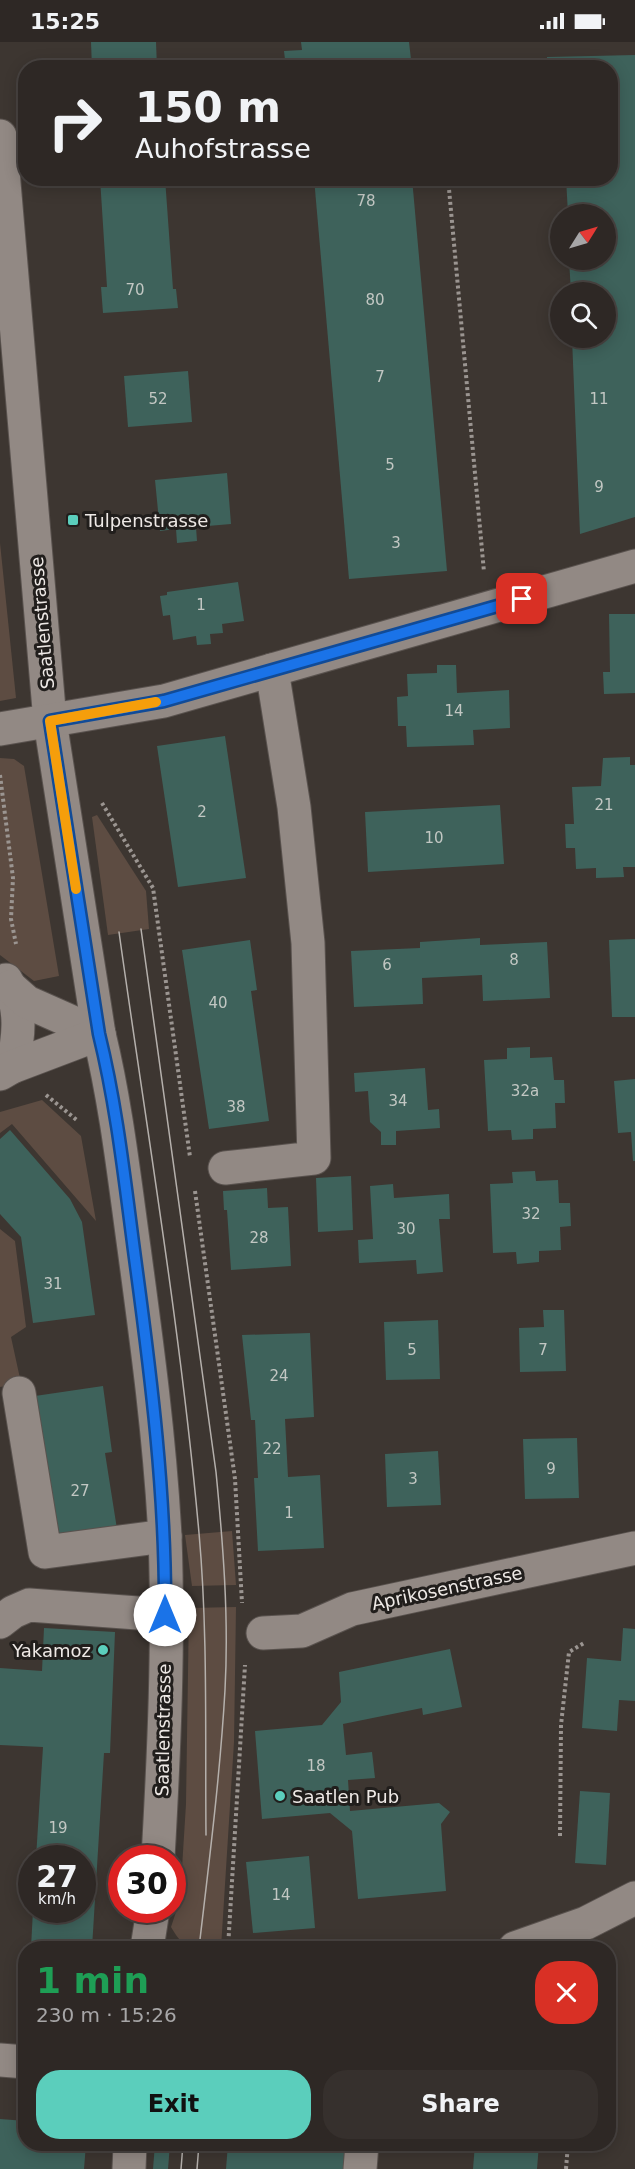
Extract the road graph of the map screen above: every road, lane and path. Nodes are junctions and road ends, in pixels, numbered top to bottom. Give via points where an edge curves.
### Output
1 (0, 136) edge
2 (449, 186) edge
3 (635, 566) edge
4 (484, 579) dead end
5 (272, 670) junction
6 (50, 721) junction
7 (0, 729) edge
8 (0, 775) edge
9 (99, 798) dead end
10 (2, 799) edge
11 (13, 987) edge
12 (99, 1034) junction
13 (6, 1070) edge
14 (46, 1095) dead end
15 (87, 1128) dead end
16 (190, 1161) dead end
17 (225, 1168) dead end
18 (194, 1184) dead end
19 (19, 1393) dead end
20 (165, 1536) junction
21 (635, 1548) edge
22 (242, 1605) dead end
23 (165, 1615) junction
24 (0, 1622) edge
25 (584, 1642) dead end
26 (254, 1643) joint
27 (560, 1836) dead end
28 (159, 1845) edge
29 (635, 1898) edge
30 (151, 1923) edge
31 (148, 1941) edge
32 (229, 1941) edge
33 (535, 1941) edge
34 (0, 2060) edge
35 (18, 2061) edge
36 (130, 2151) edge
37 (361, 2151) edge
38 (567, 2151) edge
39 (129, 2169) edge
40 (360, 2169) edge
41 (566, 2169) edge

1 - 6 street, Saatlenstrasse
2 - 4 path
3 - 5 street
5 - 6 street via 164,701
5 - 17 street via 294,807 308,943 314,1158
6 - 7 street
6 - 12 street, Saatlenstrasse
8 - 10 path
9 - 16 path via 153,888
10 - 11 path via 13,878
11 - 12 street
11 - 13 street via 18,1042
12 - 13 street
12 - 20 street, Saatlenstrasse via 111,1084 151,1375
14 - 15 path
18 - 22 path via 235,1479
19 - 20 street via 45,1552
20 - 23 street, Saatlenstrasse
21 - 26 street, Aprikosenstrasse via 352,1609 302,1631
23 - 24 street via 29,1605
23 - 28 street, Saatlenstrasse
25 - 27 path via 569,1652 561,1725
26 - 32 path
29 - 33 street via 586,1923
30 - 31 street
34 - 35 street
36 - 39 street
37 - 40 street
38 - 41 path

